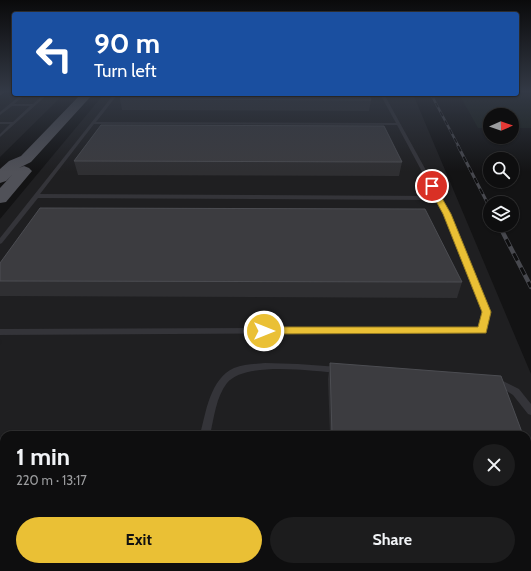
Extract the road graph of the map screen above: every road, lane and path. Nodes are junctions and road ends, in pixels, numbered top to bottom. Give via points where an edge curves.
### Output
1 (19, 119) edge
2 (64, 119) edge
3 (96, 119) edge
4 (395, 119) edge
5 (0, 123) edge
6 (14, 123) junction
7 (93, 123) junction
8 (398, 124) junction
9 (0, 136) edge
10 (26, 159) junction
11 (0, 178) edge
12 (36, 196) junction
13 (0, 198) edge
14 (438, 198) junction
15 (0, 242) edge
16 (0, 332) edge
17 (350, 371) edge
18 (489, 380) edge
19 (531, 411) edge
20 (206, 431) edge

1 - 6 lane
2 - 10 main road
3 - 7 lane
4 - 8 lane
5 - 6 lane
6 - 9 lane
7 - 8 lane
7 - 12 lane
8 - 14 lane
10 - 11 main road via 14,164
10 - 13 main road via 30,164
12 - 14 lane
12 - 15 lane
14 - 16 lane via 447,214 486,312 482,330
17 - 20 lane via 280,366 246,368 228,375 216,393
18 - 19 lane via 497,381 516,392

